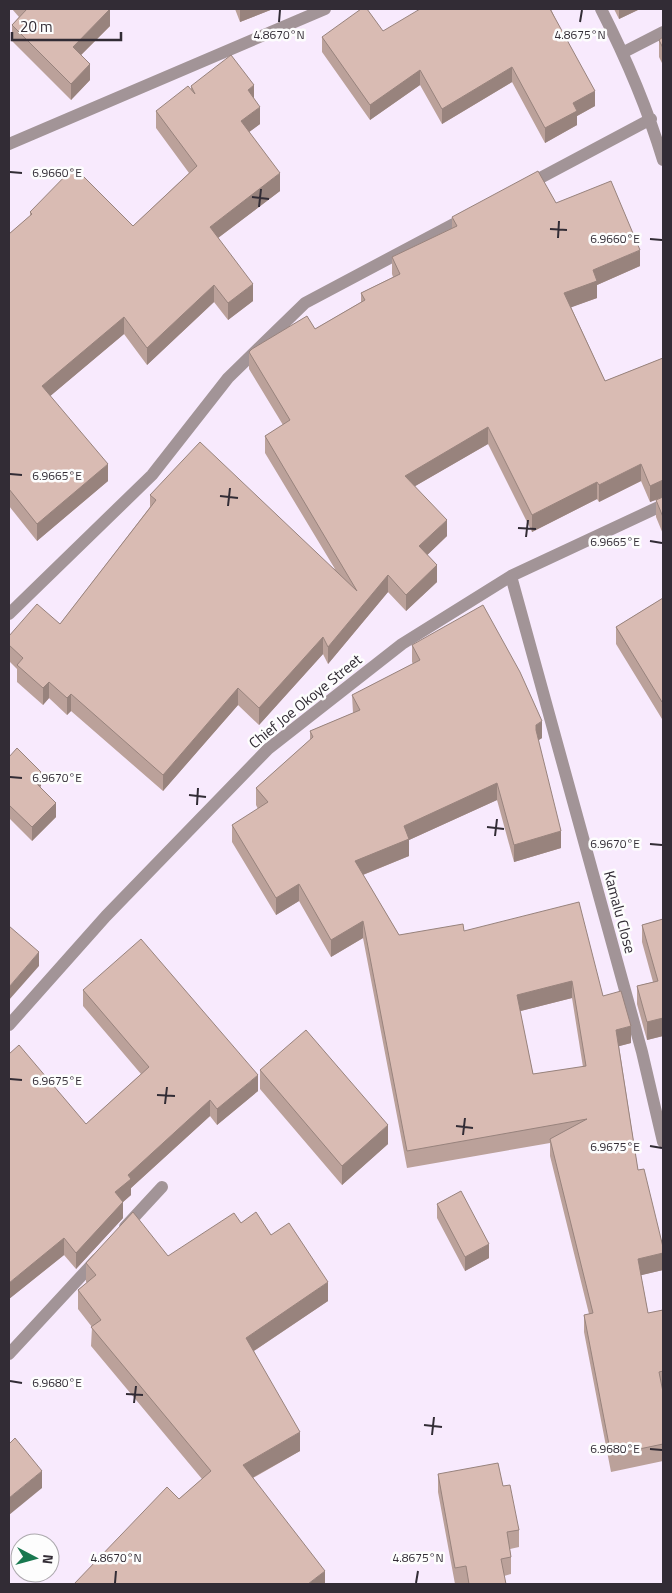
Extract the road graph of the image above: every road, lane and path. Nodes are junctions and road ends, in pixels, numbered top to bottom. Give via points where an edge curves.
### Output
1 (325, 9) edge
2 (601, 9) edge
3 (663, 32) edge
4 (624, 52) junction
5 (651, 119) junction
6 (9, 144) edge
7 (663, 160) edge
8 (512, 193) edge
9 (478, 211) edge
10 (663, 505) edge
11 (511, 576) junction
12 (9, 614) edge
13 (9, 1025) edge
14 (663, 1142) edge
15 (162, 1187) dead end
16 (116, 1237) edge
17 (104, 1251) edge
18 (9, 1354) edge

1 - 6 street
2 - 4 street
3 - 4 street
4 - 5 street
5 - 7 street
5 - 8 street
9 - 12 street via 305,303 228,378 152,475
10 - 11 street, Chief Joe Okoye Street
11 - 13 street, Chief Joe Okoye Street via 402,644 268,749 106,916
11 - 14 street, Kamalu Close via 642,1052
15 - 16 street
17 - 18 street

